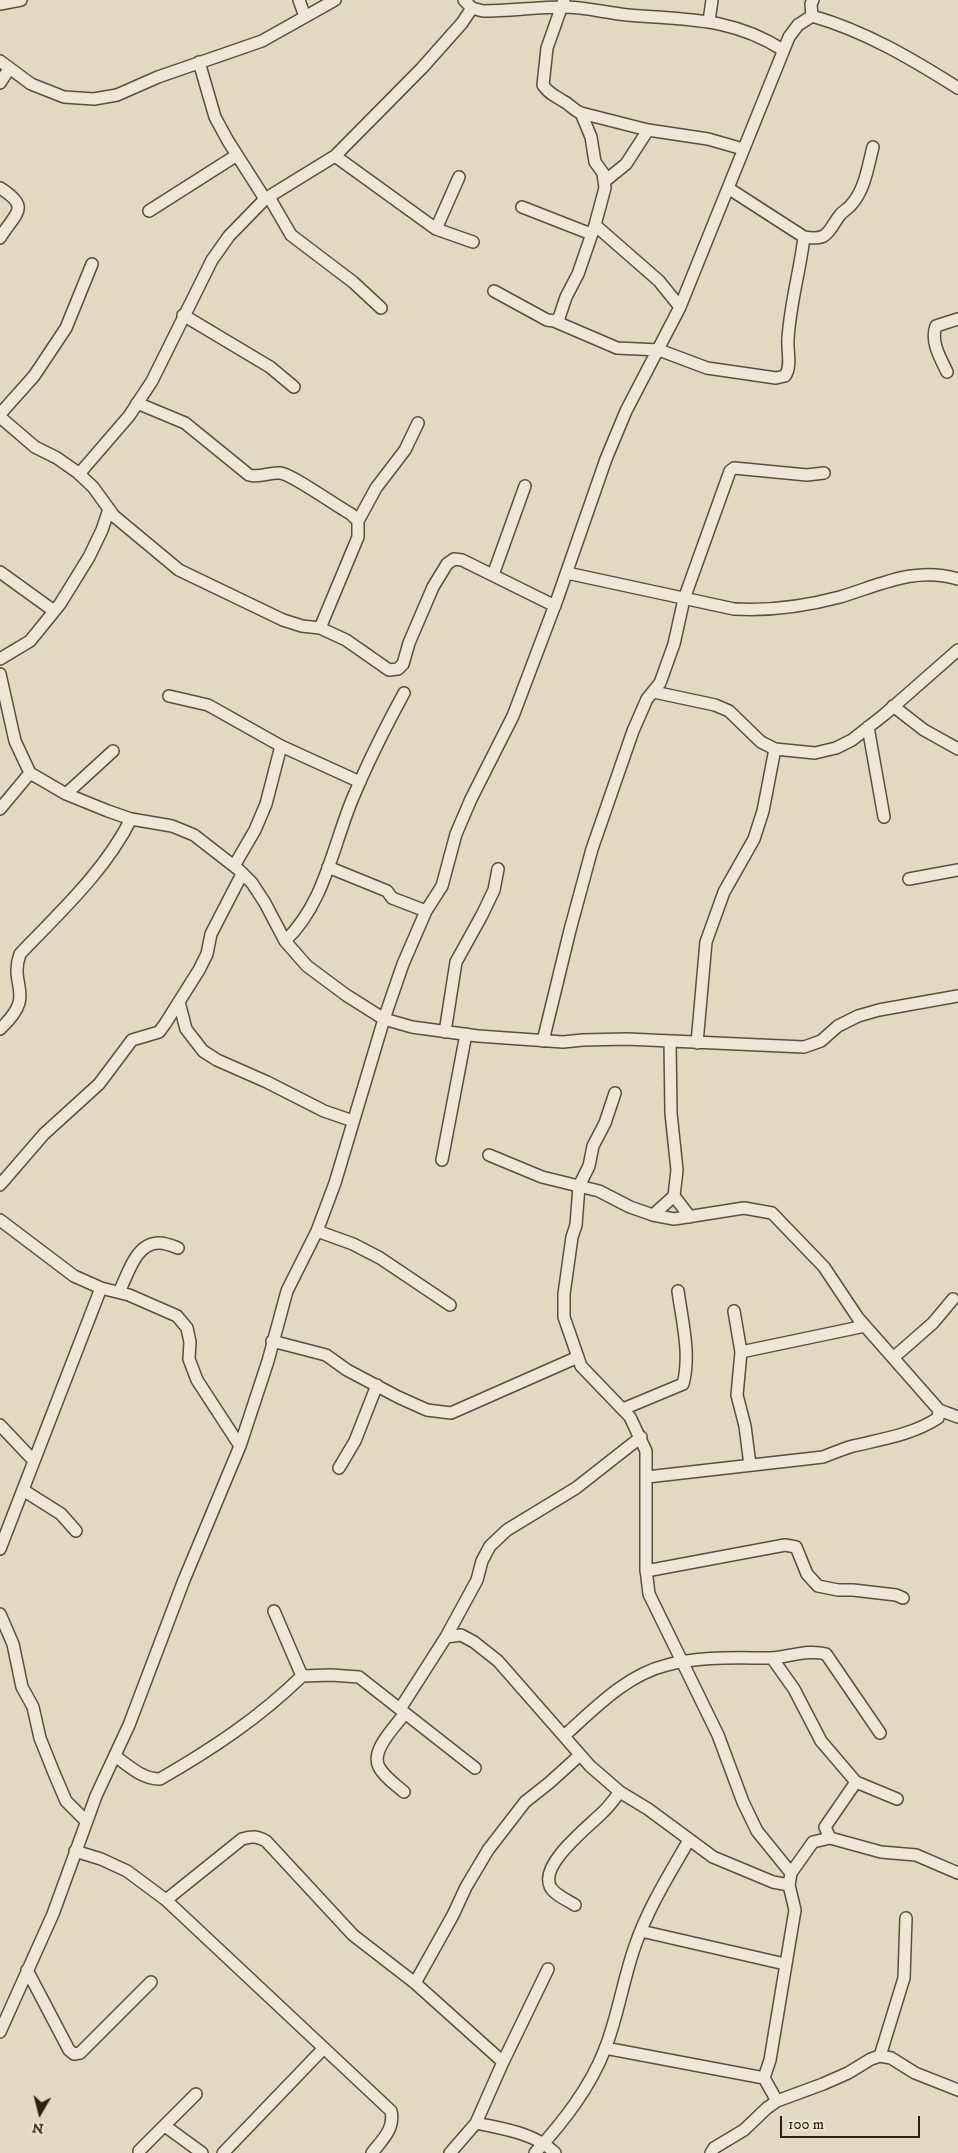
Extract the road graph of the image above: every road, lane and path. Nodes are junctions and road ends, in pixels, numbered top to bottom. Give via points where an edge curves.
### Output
1 (21, 0) edge
2 (298, 0) edge
3 (335, 0) edge
4 (464, 0) edge
5 (712, 0) edge
6 (0, 4) edge
7 (527, 4) edge
8 (563, 4) edge
9 (811, 5) edge
10 (472, 8) junction
11 (305, 17) junction
12 (709, 21) junction
13 (783, 50) junction
14 (199, 62) junction
15 (4, 65) edge
16 (0, 83) edge
17 (958, 88) edge
18 (581, 113) junction
19 (648, 130) junction
20 (873, 147) dead end
21 (743, 149) junction
22 (237, 155) junction
23 (335, 156) junction
24 (459, 177) dead end
25 (605, 181) junction
26 (0, 188) edge
27 (728, 188) junction
28 (267, 198) junction
29 (522, 207) dead end
30 (149, 211) dead end
31 (436, 229) junction
32 (593, 230) junction
33 (804, 237) junction
34 (0, 238) edge
35 (473, 242) dead end
36 (92, 264) dead end
37 (494, 291) dead end
38 (680, 307) junction
39 (380, 308) dead end
40 (183, 315) junction
41 (958, 319) edge
42 (554, 321) junction
43 (659, 350) junction
44 (947, 372) dead end
45 (294, 387) dead end
46 (137, 403) junction
47 (0, 416) edge
48 (418, 423) dead end
49 (824, 473) dead end
50 (79, 474) junction
51 (525, 486) dead end
52 (109, 509) junction
53 (358, 521) junction
54 (0, 572) edge
55 (566, 573) junction
56 (493, 575) junction
57 (958, 579) edge
58 (684, 599) junction
59 (555, 606) junction
60 (54, 612) junction
61 (320, 628) junction
62 (958, 650) edge
63 (0, 659) edge
64 (0, 675) edge
65 (654, 692) junction
66 (404, 693) dead end
67 (170, 696) dead end
68 (894, 706) junction
69 (868, 727) junction
70 (281, 746) junction
71 (775, 749) junction
72 (958, 749) edge
73 (113, 751) dead end
74 (30, 773) junction
75 (360, 782) junction
76 (66, 794) junction
77 (0, 809) edge
78 (884, 817) dead end
79 (131, 819) junction
80 (328, 867) junction
81 (498, 869) dead end
82 (238, 870) junction
83 (958, 870) edge
84 (909, 879) dead end
85 (426, 911) junction
86 (285, 941) junction
87 (958, 996) edge
88 (179, 1002) junction
89 (384, 1019) junction
90 (165, 1024) junction
91 (0, 1029) edge
92 (186, 1029) junction
93 (445, 1032) junction
94 (466, 1034) junction
95 (543, 1041) junction
96 (670, 1041) junction
97 (697, 1042) junction
98 (615, 1093) dead end
99 (353, 1121) junction
100 (489, 1155) dead end
101 (442, 1160) dead end
102 (0, 1185) edge
103 (579, 1186) junction
104 (674, 1196) junction
105 (654, 1215) junction
106 (690, 1217) junction
107 (0, 1220) edge
108 (317, 1232) junction
109 (178, 1248) dead end
110 (101, 1288) junction
111 (678, 1291) dead end
112 (119, 1292) junction
113 (954, 1299) dead end
114 (450, 1305) dead end
115 (734, 1311) dead end
116 (865, 1326) junction
117 (272, 1341) junction
118 (741, 1352) junction
119 (578, 1357) junction
120 (893, 1358) junction
121 (377, 1385) junction
122 (623, 1409) junction
123 (939, 1410) junction
124 (958, 1417) edge
125 (0, 1425) edge
126 (642, 1437) junction
127 (240, 1446) junction
128 (34, 1461) junction
129 (750, 1465) junction
130 (339, 1468) dead end
131 (647, 1477) junction
132 (23, 1490) junction
133 (76, 1531) dead end
134 (0, 1549) edge
135 (646, 1571) junction
136 (903, 1598) dead end
137 (274, 1611) dead end
138 (0, 1614) edge
139 (446, 1637) junction
140 (772, 1658) junction
141 (683, 1662) junction
142 (302, 1676) junction
143 (403, 1711) junction
144 (880, 1733) dead end
145 (564, 1736) junction
146 (580, 1755) junction
147 (115, 1756) junction
148 (475, 1768) dead end
149 (856, 1782) junction
150 (404, 1792) dead end
151 (620, 1792) junction
152 (897, 1799) dead end
153 (86, 1821) junction
154 (830, 1838) junction
155 (689, 1840) junction
156 (75, 1851) junction
157 (958, 1872) edge
158 (791, 1873) junction
159 (789, 1886) junction
160 (166, 1900) junction
161 (574, 1905) dead end
162 (906, 1918) dead end
163 (641, 1931) junction
164 (785, 1964) junction
165 (548, 1969) dead end
166 (27, 1970) junction
167 (151, 1982) dead end
168 (415, 1983) junction
169 (0, 2032) edge
170 (324, 2048) junction
171 (605, 2048) junction
172 (880, 2056) junction
173 (503, 2062) junction
174 (764, 2078) junction
175 (958, 2090) edge
176 (196, 2094) dead end
177 (777, 2101) junction
178 (476, 2123) junction
179 (165, 2126) junction
180 (544, 2142) junction
181 (139, 2151) dead end
182 (202, 2153) edge
183 (223, 2153) edge
184 (372, 2153) edge
185 (450, 2153) edge
186 (535, 2153) edge
187 (555, 2153) edge
188 (711, 2153) edge

1 - 6 street
2 - 11 street
3 - 11 street
4 - 10 street
5 - 12 street
7 - 8 street
7 - 10 street via 498,11
8 - 12 street via 626,14
8 - 18 street via 547,48 543,86 549,94
9 - 13 street
9 - 17 street via 840,25 908,57
10 - 23 street via 422,68
11 - 14 street via 262,41
12 - 13 street via 762,37
13 - 21 street
14 - 15 street via 117,95 94,99 64,97 31,84
14 - 22 street via 215,117
15 - 16 street
18 - 19 street
18 - 25 street via 591,137 595,162
19 - 21 street via 708,139
19 - 25 street via 626,164
20 - 33 street via 865,179 852,204 824,237
21 - 27 street
22 - 28 street
22 - 30 street
23 - 28 street
23 - 31 street
24 - 31 street
25 - 32 street
26 - 34 street via 12,195 19,206
27 - 33 street
27 - 38 street
28 - 39 street via 291,235 353,282
28 - 40 street via 229,236 212,260
29 - 32 street
31 - 35 street
32 - 38 street via 659,282
32 - 42 street via 578,274 559,318
33 - 43 street via 799,277 792,296 789,371 785,376 776,378 707,368
36 - 47 street via 66,328 34,376
37 - 42 street
38 - 43 street
40 - 45 street via 270,367
40 - 46 street via 152,381
41 - 44 street via 936,326 934,332
42 - 43 street via 617,348
43 - 55 street via 626,411
46 - 50 street
46 - 53 street via 185,423 249,475 258,478 279,472 293,477
47 - 50 street via 35,447
48 - 53 street via 405,450 376,488
49 - 58 street via 807,475 734,468 730,471
50 - 52 street
51 - 56 street
52 - 60 street via 89,557
52 - 61 street via 179,570 283,620
53 - 61 street via 358,537
54 - 60 street
55 - 58 street
55 - 59 street
56 - 59 street
56 - 61 street via 462,560 454,559 447,564 398,669 389,670 346,640
57 - 58 street via 941,574 903,577 838,597 760,610 734,609
58 - 65 street via 674,644
59 - 85 street via 513,716 456,834 442,886
60 - 63 street via 30,641
62 - 68 street
64 - 74 street via 15,741
65 - 71 street via 716,705 729,711 761,742
65 - 95 street via 647,699 633,731 592,849
66 - 75 street
67 - 70 street via 208,705
68 - 69 street
68 - 72 street via 924,730
69 - 71 street via 836,748 815,753
69 - 78 street
70 - 75 street
70 - 82 street via 266,804
71 - 97 street via 754,839 724,892 706,942
73 - 76 street
74 - 76 street
74 - 77 street
75 - 80 street
76 - 79 street
79 - 82 street via 172,826 194,835
79 - 91 street via 120,841 83,887 20,954 16,965 21,1000
80 - 85 street
80 - 86 street via 311,909 300,927
81 - 93 street via 494,890 456,962
82 - 86 street via 265,902
82 - 88 street via 211,934 207,954
83 - 84 street
85 - 89 street
86 - 89 street via 307,966
87 - 97 street via 858,1016 838,1026 821,1041 804,1047
88 - 90 street
88 - 92 street
89 - 93 street
89 - 99 street
90 - 92 street
90 - 102 street via 158,1032 132,1040 99,1084 44,1134
92 - 99 street via 203,1051 217,1060 324,1111
93 - 94 street
94 - 95 street
94 - 101 street
95 - 96 street
96 - 97 street
96 - 104 street via 671,1113 677,1170
98 - 103 street
99 - 108 street
100 - 103 street via 542,1177
103 - 105 street
103 - 119 street via 564,1294 564,1317
104 - 105 street
104 - 106 street
105 - 106 street via 674,1219
106 - 116 street via 744,1208 772,1213 824,1267
107 - 110 street via 74,1276
108 - 114 street via 353,1244 380,1258
108 - 117 street via 287,1291
109 - 112 street via 159,1243 146,1246 136,1256
110 - 112 street
110 - 128 street
111 - 122 street via 684,1336 686,1376 683,1384
112 - 127 street via 177,1316 187,1328 189,1359 197,1380
113 - 120 street via 933,1323
115 - 118 street
116 - 118 street
116 - 120 street
117 - 121 street via 326,1355
117 - 127 street
118 - 129 street via 738,1395
119 - 121 street via 451,1413 427,1410
119 - 122 street via 581,1366
120 - 123 street
121 - 130 street via 355,1441
122 - 126 street
123 - 124 street
123 - 129 street via 938,1418 928,1425 892,1438 823,1457
125 - 128 street
126 - 131 street
126 - 139 street via 576,1488 507,1530 490,1546 477,1580
127 - 147 street
128 - 132 street
129 - 131 street
131 - 135 street
132 - 133 street via 61,1514
132 - 134 street
135 - 136 street via 785,1545 796,1547 807,1574 818,1586
135 - 141 street via 650,1594
137 - 142 street
138 - 153 street via 13,1644 22,1687 33,1707 40,1738 54,1773 66,1801
139 - 143 street
139 - 145 street via 461,1635 498,1661
140 - 141 street via 736,1657
140 - 144 street via 813,1651 826,1654
140 - 149 street via 794,1690 821,1741
141 - 145 street via 648,1672 614,1691
141 - 158 street via 718,1735 757,1831
142 - 143 street via 360,1677
142 - 147 street via 239,1730 160,1779 142,1775
143 - 148 street
143 - 150 street via 376,1760 380,1769
145 - 146 street
146 - 151 street
146 - 168 street via 525,1802 493,1843
147 - 153 street
149 - 152 street
149 - 154 street via 825,1827
151 - 155 street
151 - 161 street via 550,1869 548,1880 551,1889
153 - 156 street
154 - 157 street via 881,1852 916,1855
154 - 158 street via 814,1842
155 - 159 street via 713,1857
155 - 163 street via 652,1903
156 - 160 street via 127,1871
156 - 166 street via 53,1914
158 - 159 street
159 - 164 street via 795,1910
160 - 168 street via 242,1839 259,1837 353,1935
160 - 170 street
162 - 172 street via 904,1978
163 - 164 street
163 - 171 street
164 - 174 street via 770,2060
165 - 173 street
166 - 167 street via 74,2054 80,2053
166 - 169 street
168 - 173 street
170 - 183 street
170 - 184 street via 391,2111 393,2121 390,2130
171 - 174 street
171 - 180 street via 591,2079
172 - 175 street
172 - 177 street via 823,2084
173 - 178 street
174 - 177 street
176 - 179 street
177 - 188 street
178 - 180 street
178 - 185 street
179 - 181 street
179 - 182 street
180 - 186 street
180 - 187 street

